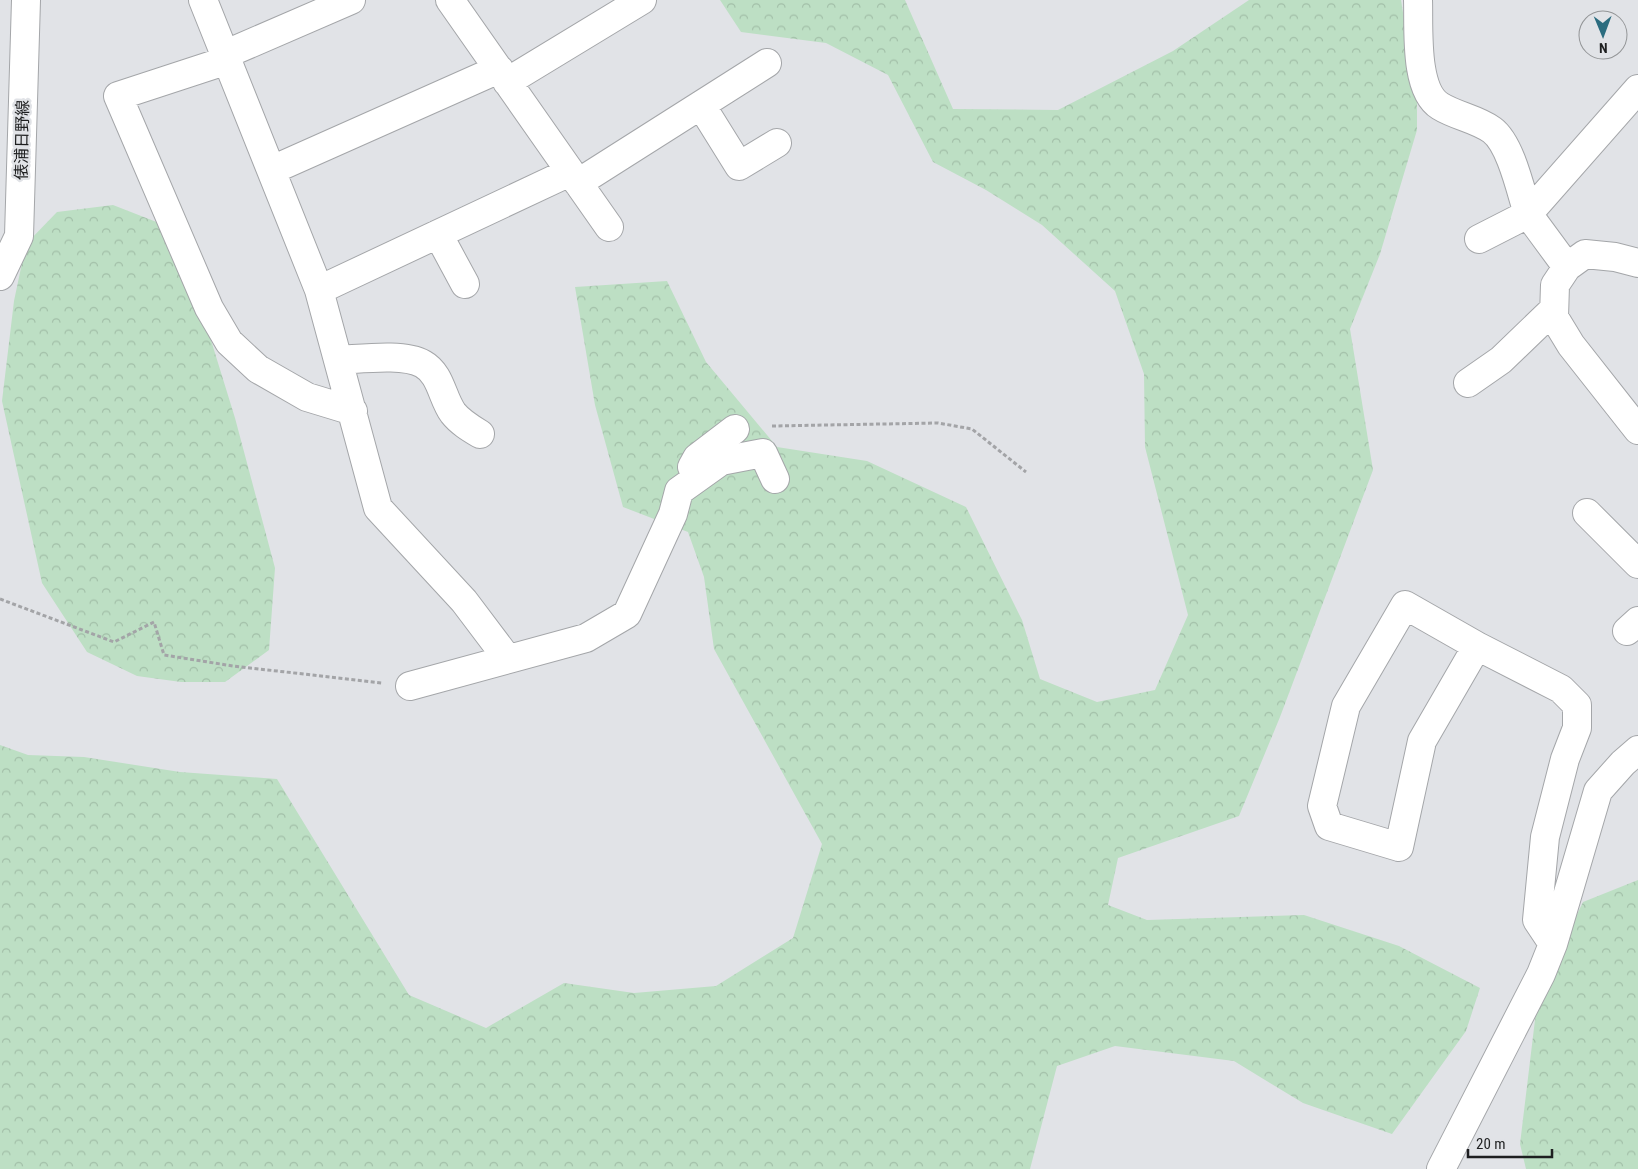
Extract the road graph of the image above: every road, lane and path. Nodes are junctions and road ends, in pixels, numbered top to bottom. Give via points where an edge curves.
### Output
1 (26, 0) edge
2 (203, 0) edge
3 (351, 0) edge
4 (450, 0) edge
5 (642, 0) edge
6 (1418, 0) edge
7 (227, 57) junction
8 (767, 63) dead end
9 (503, 75) junction
10 (1638, 89) edge
11 (701, 105) junction
12 (777, 143) dead end
13 (272, 170) junction
14 (574, 178) junction
15 (1528, 214) junction
16 (609, 228) dead end
17 (438, 234) junction
18 (1479, 239) dead end
19 (1638, 263) edge
20 (1567, 267) junction
21 (0, 276) edge
22 (465, 284) dead end
23 (319, 290) junction
24 (1554, 309) junction
25 (339, 360) junction
26 (1468, 383) dead end
27 (353, 411) junction
28 (735, 429) joint
29 (1638, 430) edge
30 (480, 434) dead end
31 (1026, 472) dead end
32 (775, 479) dead end
33 (679, 491) junction
34 (1587, 513) dead end
35 (1638, 564) edge
36 (0, 598) edge
37 (1476, 646) junction
38 (507, 658) junction
39 (410, 686) joint
40 (1638, 750) edge
41 (1553, 944) junction
42 (1441, 1169) edge

1 - 21 street, 俵浦日野線 via 19,236
2 - 7 street
3 - 7 street
4 - 9 street
5 - 9 street
6 - 15 street via 1419,58 1428,94 1438,105 1493,131 1505,147
7 - 13 street
7 - 27 street via 118,96 209,308 229,342 258,368 307,397
8 - 11 street
9 - 13 street
9 - 14 street
10 - 15 street
11 - 12 street via 739,166
11 - 14 street
13 - 23 street
14 - 16 street
14 - 17 street
15 - 18 street
15 - 20 street
17 - 22 street
17 - 23 street
19 - 20 street via 1585,254
20 - 24 street via 1555,285
23 - 25 street
24 - 26 street via 1501,360
24 - 29 street via 1554,317 1572,345
25 - 27 street
25 - 30 street via 404,358 424,364 438,380 452,412 464,425
27 - 38 street via 378,508 464,601
28 - 31 path via 938,423 972,429
28 - 33 street via 697,458
32 - 33 street via 763,453 721,461
33 - 38 street via 673,514 628,614 586,638
34 - 35 street
36 - 39 path via 114,642 154,622 164,654 233,666
37 - 37 street via 1405,605 1346,706 1322,806 1329,826 1399,847 1422,741
37 - 41 street via 1562,689 1577,705 1577,728 1565,758 1545,836 1537,920
38 - 39 street
40 - 41 street via 1598,791
41 - 42 street via 1541,974

